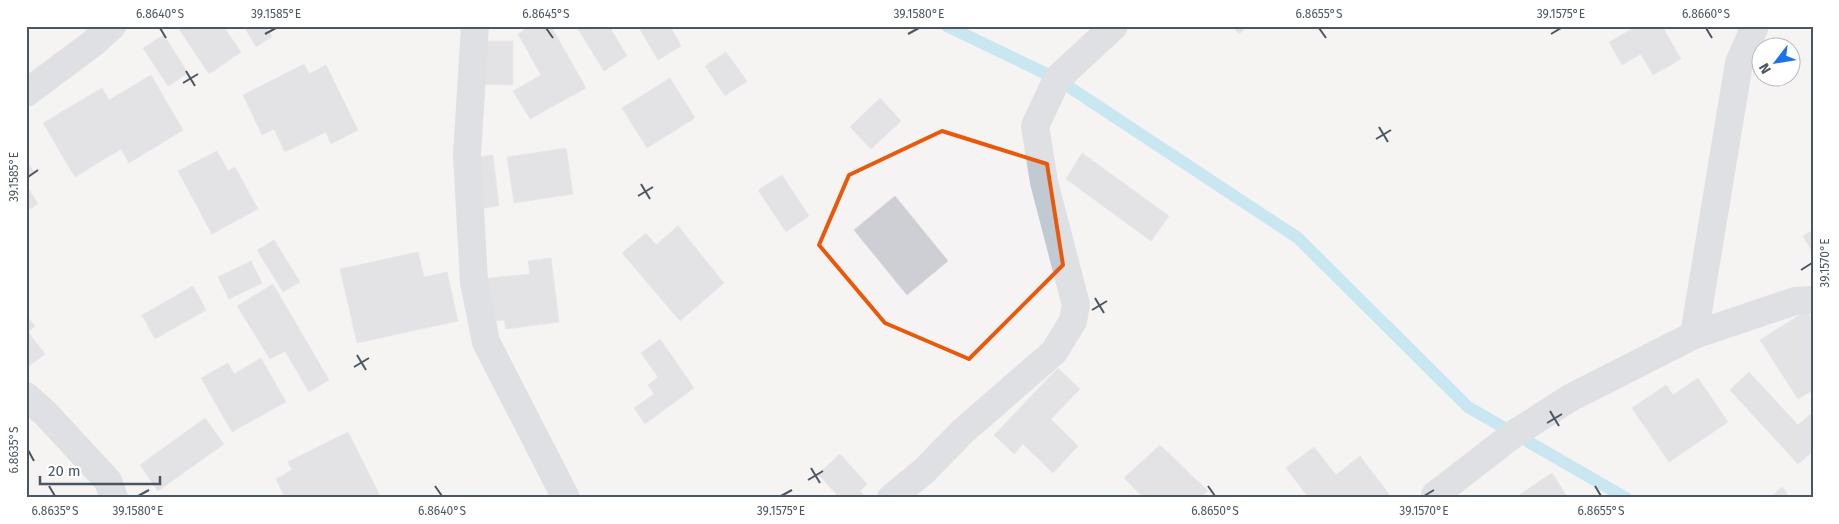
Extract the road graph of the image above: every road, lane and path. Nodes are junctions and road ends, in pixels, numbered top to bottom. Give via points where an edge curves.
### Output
1 (112, 26) edge
2 (474, 26) edge
3 (1114, 26) edge
4 (1754, 26) edge
5 (26, 93) edge
6 (1813, 300) edge
7 (1694, 335) junction
8 (26, 396) edge
9 (1434, 495) dead end
10 (114, 498) edge
11 (566, 498) edge
12 (891, 498) edge

1 - 5 street
2 - 11 street via 467,155 474,282 486,342
3 - 12 street via 1057,79 1035,126 1044,182 1076,305 1074,321 1054,352
4 - 7 street via 1739,63
6 - 7 street via 1795,301
7 - 9 street via 1570,398 1514,434
8 - 10 street via 108,481

